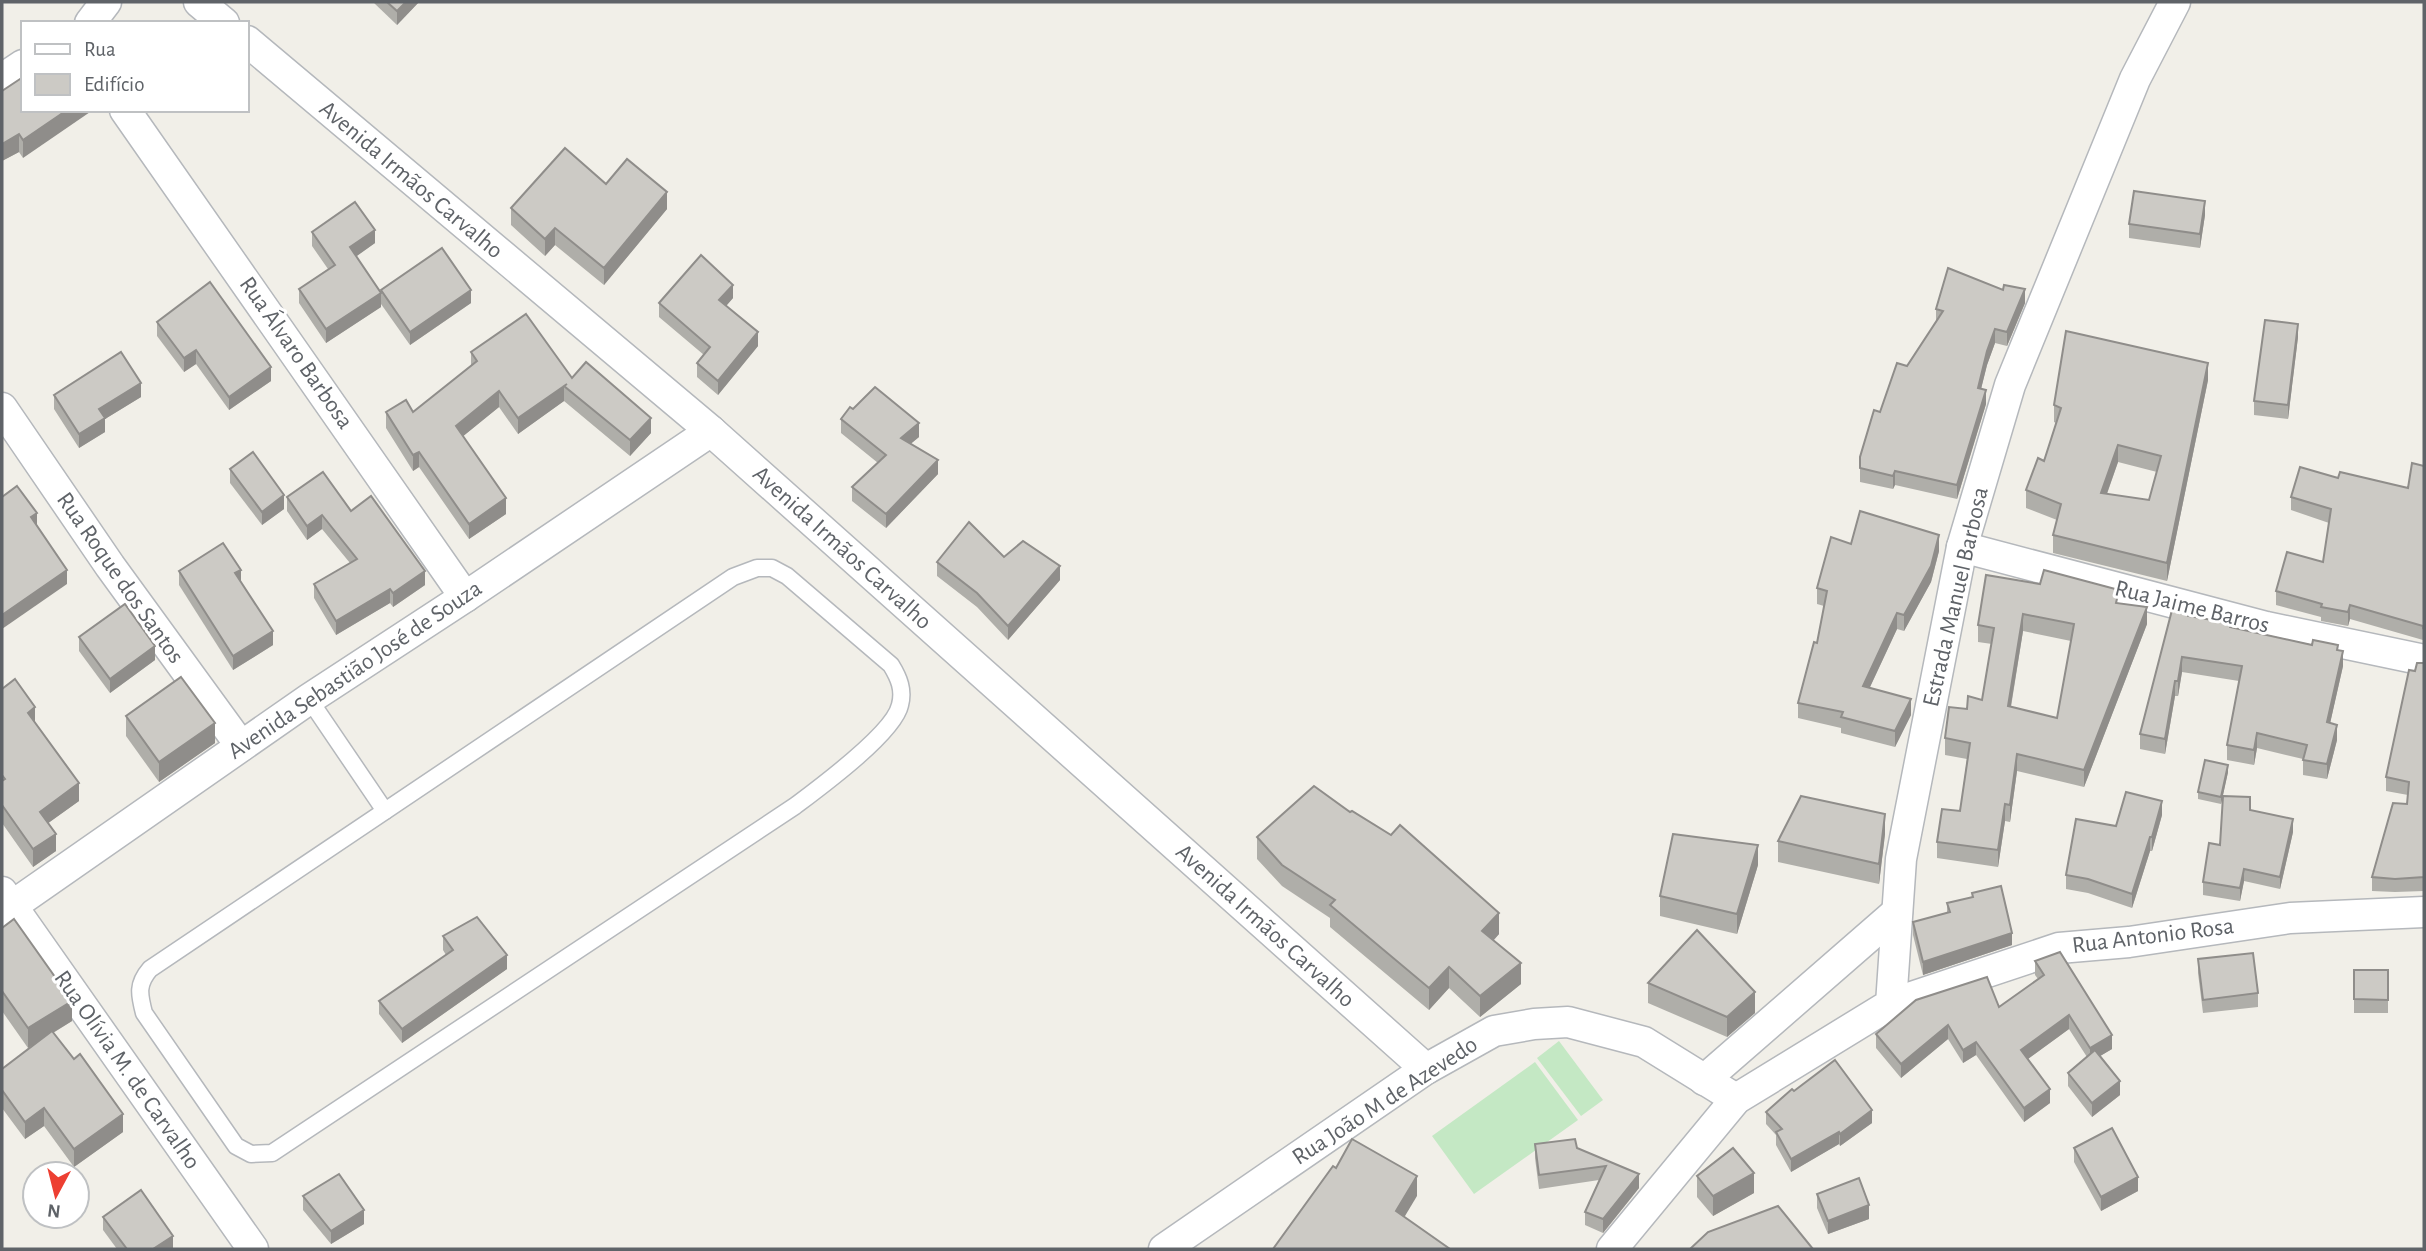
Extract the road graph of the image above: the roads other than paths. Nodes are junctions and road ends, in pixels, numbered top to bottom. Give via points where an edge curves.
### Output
1 (106, 2) edge
2 (199, 2) edge
3 (2175, 2) edge
4 (92, 21) edge
5 (222, 21) edge
6 (248, 42) edge
7 (21, 66) edge
8 (2, 79) edge
9 (126, 112) edge
10 (2, 408) edge
11 (711, 431) junction
12 (1962, 547) junction
13 (465, 597) junction
14 (2424, 660) edge
15 (309, 699) junction
16 (240, 746) junction
17 (385, 811) junction
18 (5, 904) edge
19 (1897, 912) junction
20 (2424, 912) edge
21 (1891, 1004) junction
22 (1426, 1069) junction
23 (1704, 1080) junction
24 (1736, 1099) junction
25 (253, 1249) edge
26 (1164, 1249) edge
27 (1612, 1249) edge

1 - 4 street
2 - 5 street
3 - 12 street, Estrada Manuel Barbosa via 2135,79 2010,385
6 - 11 street, Avenida Irmãos Carvalho
7 - 8 street
9 - 13 street, Rua Álvaro Barbosa
10 - 16 street, Rua Roque dos Santos
11 - 13 street, Avenida Sebastião José de Souza
11 - 22 street, Avenida Irmãos Carvalho
12 - 14 street, Rua Jaime Barros via 2266,627
12 - 19 street, Estrada Manuel Barbosa via 1901,859
13 - 15 street, Avenida Sebastião José de Souza
15 - 16 street, Avenida Sebastião José de Souza
15 - 17 lane
16 - 18 street, Avenida Sebastião José de Souza
17 - 17 lane via 150,969 141,980 144,1013 236,1146 251,1154 272,1153 828,782 893,721 900,708 899,678 891,664 787,576 772,568 757,568 733,577
18 - 25 street, Rua Olívia M. de Carvalho
19 - 21 street, Estrada Manuel Barbosa
19 - 23 street
20 - 21 street, Rua Antonio Rosa via 2290,918 2059,948
21 - 24 street
22 - 23 street, Rua João M de Azevedo via 1494,1031 1569,1022 1644,1042
22 - 26 street, Rua João M de Azevedo
23 - 24 street, Rua João M de Azevedo
24 - 27 street

